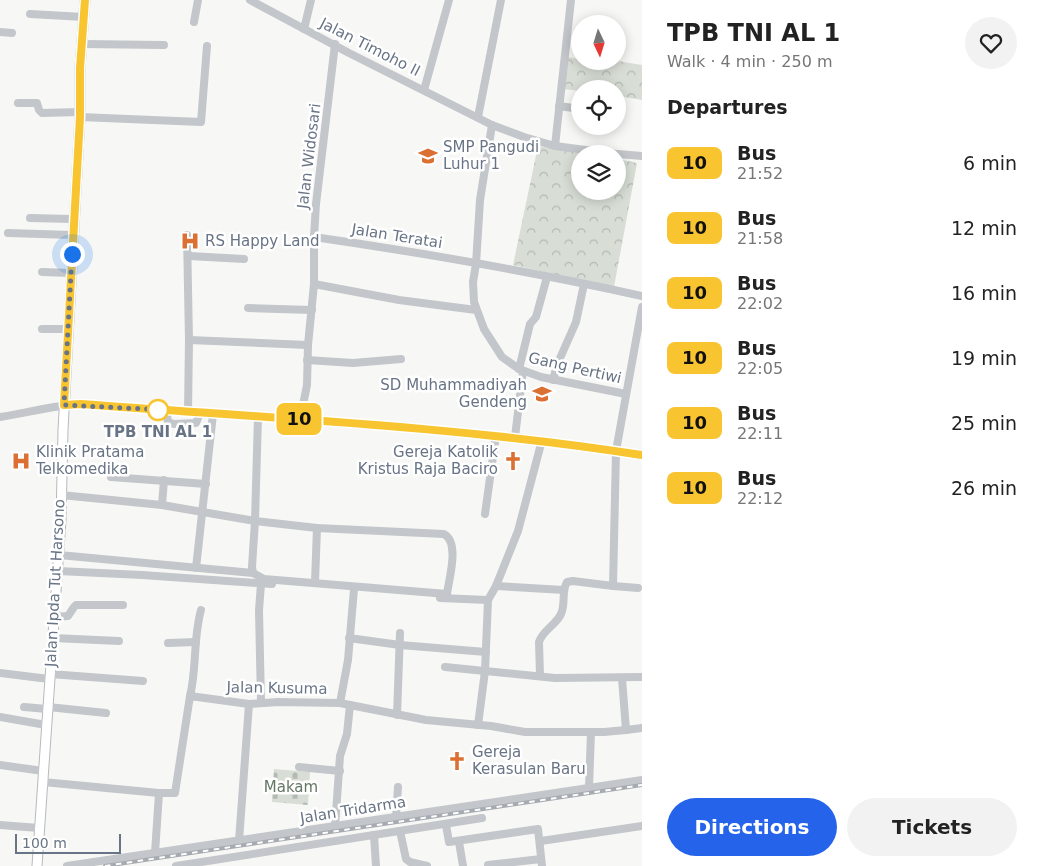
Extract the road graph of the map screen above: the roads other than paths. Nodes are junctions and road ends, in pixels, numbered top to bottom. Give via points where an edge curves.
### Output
1 (85, 0) edge
2 (198, 0) edge
3 (250, 0) edge
4 (311, 0) edge
5 (449, 0) edge
6 (500, 0) edge
7 (571, 0) edge
8 (30, 14) dead end
9 (84, 17) junction
10 (194, 22) dead end
11 (304, 29) junction
12 (0, 32) edge
13 (12, 32) dead end
14 (351, 42) dead end
15 (82, 44) junction
16 (335, 44) junction
17 (164, 45) dead end
18 (207, 46) dead end
19 (349, 53) junction
20 (424, 90) junction
21 (18, 103) dead end
22 (559, 106) junction
23 (571, 108) edge
24 (80, 115) junction
25 (478, 116) junction
26 (492, 124) junction
27 (555, 146) junction
28 (571, 148) edge
29 (626, 155) edge
30 (642, 156) edge
31 (30, 218) dead end
32 (73, 219) junction
33 (8, 233) dead end
34 (72, 235) junction
35 (187, 235) dead end
36 (314, 238) junction
37 (189, 256) junction
38 (244, 259) dead end
39 (476, 264) junction
40 (42, 272) dead end
41 (71, 273) junction
42 (547, 276) junction
43 (314, 284) junction
44 (584, 284) junction
45 (642, 296) edge
46 (248, 308) dead end
47 (642, 309) edge
48 (312, 310) junction
49 (476, 310) junction
50 (42, 329) dead end
51 (68, 329) junction
52 (639, 335) edge
53 (190, 340) junction
54 (308, 345) junction
55 (401, 359) dead end
56 (308, 360) junction
57 (521, 370) junction
58 (553, 380) junction
59 (626, 394) junction
60 (64, 405) junction
61 (166, 410) junction
62 (188, 412) junction
63 (200, 413) junction
64 (213, 414) junction
65 (0, 417) edge
66 (258, 417) junction
67 (300, 420) junction
68 (496, 435) junction
69 (514, 437) junction
70 (542, 440) junction
71 (616, 451) junction
72 (642, 455) edge
73 (111, 477) dead end
74 (164, 480) junction
75 (206, 484) junction
76 (61, 495) junction
77 (162, 506) junction
78 (203, 511) junction
79 (485, 514) dead end
80 (255, 521) junction
81 (317, 528) junction
82 (59, 555) junction
83 (196, 568) junction
84 (58, 571) junction
85 (253, 573) junction
86 (315, 582) junction
87 (261, 584) junction
88 (496, 586) junction
89 (613, 586) junction
90 (638, 588) dead end
91 (354, 590) junction
92 (564, 590) junction
93 (488, 600) junction
94 (122, 605) dead end
95 (201, 610) dead end
96 (54, 618) junction
97 (400, 633) dead end
98 (52, 638) junction
99 (350, 638) junction
100 (119, 641) dead end
101 (196, 642) junction
102 (168, 643) dead end
103 (400, 645) junction
104 (486, 652) junction
105 (445, 667) dead end
106 (485, 671) junction
107 (0, 673) edge
108 (540, 676) junction
109 (49, 677) junction
110 (642, 677) edge
111 (622, 678) junction
112 (143, 681) dead end
113 (190, 696) junction
114 (261, 703) junction
115 (340, 703) junction
116 (249, 704) junction
117 (350, 705) junction
118 (24, 707) dead end
119 (48, 708) junction
120 (106, 713) dead end
121 (397, 715) junction
122 (0, 717) edge
123 (46, 725) junction
124 (478, 725) junction
125 (642, 728) edge
126 (626, 730) junction
127 (591, 732) junction
128 (0, 765) edge
129 (299, 767) dead end
130 (44, 771) junction
131 (340, 771) junction
132 (642, 780) edge
133 (43, 782) junction
134 (398, 787) dead end
135 (589, 788) junction
136 (159, 793) junction
137 (396, 817) junction
138 (482, 818) dead end
139 (0, 824) edge
140 (446, 825) junction
141 (642, 826) edge
142 (335, 827) junction
143 (39, 828) junction
144 (400, 831) junction
145 (374, 835) junction
146 (239, 841) junction
147 (541, 841) junction
148 (459, 842) junction
149 (155, 853) junction
150 (542, 862) edge
151 (488, 865) edge
152 (37, 866) edge
153 (67, 866) edge
154 (176, 866) edge
155 (376, 866) edge
156 (427, 866) edge
157 (464, 866) edge

1 - 9 main road, Jalan Ipda Tut Harsono
2 - 10 street
3 - 11 street, Jalan Timoho II
4 - 11 street
5 - 20 street
6 - 25 street
7 - 22 street
8 - 9 street
9 - 15 main road, Jalan Ipda Tut Harsono
11 - 16 street, Jalan Timoho II
12 - 13 street
14 - 19 street
15 - 17 street
15 - 24 main road, Jalan Ipda Tut Harsono
16 - 19 street, Jalan Timoho II
16 - 36 street, Jalan Widosari
18 - 24 street via 202,122
19 - 20 street, Jalan Timoho II
20 - 25 street, Jalan Timoho II
21 - 24 street via 37,103 42,113
22 - 23 street
22 - 27 street
24 - 32 main road, Jalan Ipda Tut Harsono
25 - 26 street, Jalan Timoho II
26 - 27 street, Jalan Timoho II
26 - 39 street, Gang Pertiwi via 480,200
27 - 28 street, Jalan Timoho II
29 - 30 street, Jalan Timoho II
31 - 32 street
32 - 34 main road, Jalan Ipda Tut Harsono
33 - 34 street
34 - 41 main road, Jalan Ipda Tut Harsono
35 - 37 street
36 - 39 street, Jalan Teratai
36 - 43 street, Jalan Widosari
37 - 38 street
37 - 53 street
39 - 42 street, Jalan Teratai
39 - 49 street, Gang Pertiwi via 473,282
40 - 41 street
41 - 51 main road, Jalan Ipda Tut Harsono
42 - 44 street, Jalan Teratai
42 - 57 street via 536,317 530,324
43 - 48 street, Jalan Widosari
43 - 49 street
44 - 45 street, Jalan Teratai
44 - 58 street via 576,322 556,365
46 - 48 street
47 - 52 street
48 - 54 street, Jalan Widosari
49 - 57 street, Gang Pertiwi via 498,352
50 - 51 street
51 - 60 main road, Jalan Ipda Tut Harsono
52 - 59 street
53 - 54 street
53 - 62 street
54 - 56 street, Jalan Widosari
55 - 56 street via 354,363
56 - 67 street, Jalan Widosari
57 - 58 street, Gang Pertiwi
57 - 69 street
58 - 59 street, Gang Pertiwi
59 - 71 street
60 - 61 street
60 - 65 street
60 - 76 main road, Jalan Ipda Tut Harsono
61 - 62 street
61 - 63 street via 168,422 174,424 196,423
62 - 63 street
63 - 64 street
64 - 66 street
64 - 75 street
66 - 67 street
66 - 80 street
67 - 68 street
68 - 69 street
68 - 79 street
69 - 70 street
70 - 71 street
70 - 88 street via 518,531
71 - 72 street
71 - 89 street
73 - 74 street
74 - 75 street
74 - 77 street
75 - 78 street
76 - 77 street
76 - 82 main road, Jalan Ipda Tut Harsono
77 - 78 street
78 - 80 street
78 - 83 street
80 - 81 street
80 - 85 street
81 - 86 street
81 - 86 street via 444,534 451,540 453,552 447,594
82 - 83 street
82 - 84 main road, Jalan Ipda Tut Harsono
83 - 85 street
84 - 87 street
84 - 96 main road, Jalan Ipda Tut Harsono
85 - 86 street via 264,579
87 - 91 street
87 - 114 street
88 - 92 street
88 - 93 street
89 - 90 street
89 - 92 street via 569,581
91 - 93 street
91 - 99 street
92 - 108 street via 561,614 540,638
93 - 104 street
94 - 96 street via 75,606 68,616
95 - 101 street
96 - 98 main road, Jalan Ipda Tut Harsono
97 - 103 street
98 - 100 street
98 - 109 main road, Jalan Ipda Tut Harsono
99 - 103 street
99 - 115 street
101 - 102 street
101 - 113 street
103 - 104 street
103 - 121 street
104 - 106 street
105 - 106 street
106 - 108 street
106 - 124 street
107 - 109 street
108 - 111 street
109 - 112 street
109 - 119 main road, Jalan Ipda Tut Harsono
110 - 111 street
111 - 126 street
113 - 116 street, Jalan Kusuma
113 - 136 street via 176,791 173,794
114 - 115 street, Jalan Kusuma
114 - 116 street, Jalan Kusuma
115 - 117 street, Jalan Kusuma
116 - 146 street
117 - 121 street, Jalan Kusuma
117 - 131 street
118 - 119 street
119 - 120 street
119 - 123 main road, Jalan Ipda Tut Harsono
121 - 124 street, Jalan Kusuma
122 - 123 street
123 - 130 main road, Jalan Ipda Tut Harsono
124 - 127 street, Jalan Kusuma via 524,732
125 - 126 street, Jalan Kusuma
126 - 127 street, Jalan Kusuma
127 - 135 street
128 - 130 street
129 - 131 street
130 - 133 main road, Jalan Ipda Tut Harsono
131 - 142 street
132 - 135 street, Jalan Tridarma
133 - 136 street
133 - 143 main road, Jalan Ipda Tut Harsono
134 - 137 street
135 - 137 street, Jalan Tridarma
136 - 149 street
137 - 142 street, Jalan Tridarma
138 - 140 street
139 - 143 street
140 - 144 street
140 - 148 street via 449,842
141 - 147 street
142 - 146 street, Jalan Tridarma
143 - 152 main road, Jalan Ipda Tut Harsono
144 - 145 street
144 - 156 street via 406,859
145 - 154 street
145 - 155 street
146 - 149 street, Jalan Tridarma
147 - 148 street via 536,829
147 - 150 street
148 - 157 street
149 - 153 street, Jalan Tridarma
150 - 151 street

